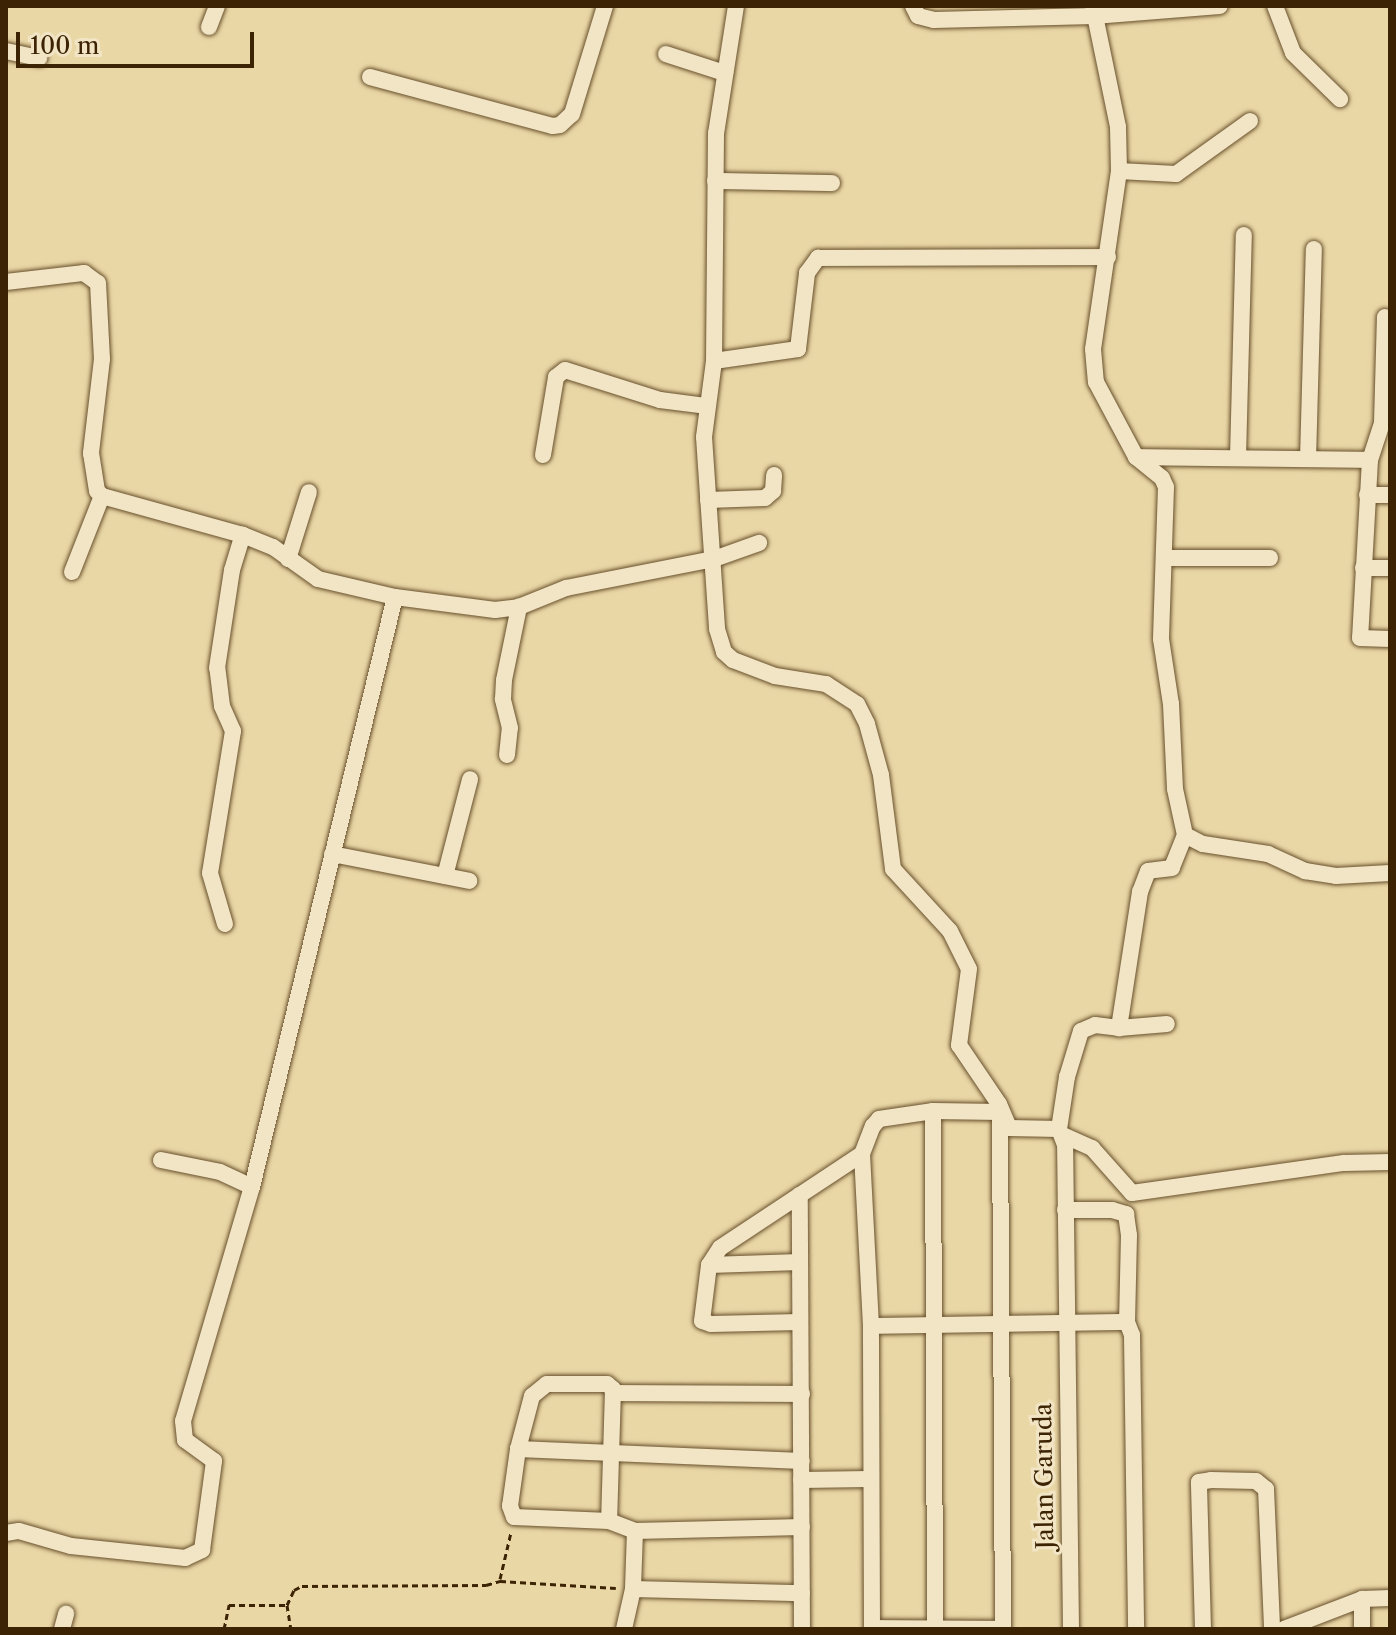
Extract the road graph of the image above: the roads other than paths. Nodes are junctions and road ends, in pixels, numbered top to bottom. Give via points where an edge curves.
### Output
1 (217, 6) edge
2 (605, 6) edge
3 (736, 6) edge
4 (913, 6) edge
5 (1220, 6) edge
6 (1275, 6) edge
7 (1094, 11) edge
8 (209, 27) dead end
9 (6, 51) edge
10 (666, 54) dead end
11 (39, 58) dead end
12 (725, 73) junction
13 (370, 77) dead end
14 (1340, 99) dead end
15 (1250, 121) dead end
16 (1119, 171) junction
17 (715, 181) junction
18 (832, 183) dead end
19 (1244, 235) dead end
20 (1314, 249) dead end
21 (1108, 257) junction
22 (6, 282) edge
23 (1385, 317) dead end
24 (714, 361) junction
25 (706, 406) junction
26 (1386, 424) edge
27 (543, 455) dead end
28 (1136, 457) junction
29 (1238, 457) junction
30 (1308, 459) junction
31 (1370, 460) junction
32 (774, 475) dead end
33 (309, 492) dead end
34 (1367, 495) junction
35 (1390, 495) edge
36 (102, 496) junction
37 (708, 500) junction
38 (243, 535) junction
39 (759, 543) dead end
40 (1166, 558) junction
41 (1270, 558) dead end
42 (288, 559) junction
43 (714, 559) junction
44 (1363, 568) junction
45 (1390, 568) edge
46 (72, 572) dead end
47 (395, 597) junction
48 (519, 607) junction
49 (1390, 639) edge
50 (507, 755) dead end
51 (470, 779) dead end
52 (1185, 835) junction
53 (332, 854) junction
54 (1390, 873) edge
55 (445, 876) junction
56 (469, 881) dead end
57 (225, 924) dead end
58 (1167, 1024) dead end
59 (1119, 1028) junction
60 (1001, 1110) junction
61 (933, 1111) junction
62 (1062, 1133) junction
63 (862, 1154) junction
64 (161, 1160) dead end
65 (1390, 1162) edge
66 (252, 1187) junction
67 (800, 1195) junction
68 (1065, 1210) junction
69 (800, 1262) junction
70 (709, 1265) junction
71 (800, 1322) junction
72 (1127, 1322) junction
73 (1065, 1323) junction
74 (1003, 1324) junction
75 (936, 1325) junction
76 (871, 1326) junction
77 (613, 1393) junction
78 (802, 1394) junction
79 (518, 1449) junction
80 (611, 1454) junction
81 (802, 1461) junction
82 (869, 1479) junction
83 (801, 1480) junction
84 (609, 1521) junction
85 (802, 1527) junction
86 (635, 1531) junction
87 (6, 1533) edge
88 (633, 1589) junction
89 (802, 1593) junction
90 (1390, 1598) edge
91 (1362, 1599) junction
92 (872, 1628) edge
93 (935, 1628) edge
94 (1289, 1628) edge
95 (624, 1629) edge
96 (802, 1629) edge
97 (1002, 1629) edge
98 (1071, 1629) edge
99 (1136, 1629) edge
100 (1203, 1629) edge
101 (1272, 1629) edge
102 (1362, 1629) edge

1 - 8 street
2 - 13 street via 572,114 560,125
3 - 12 street
4 - 7 street via 928,20
5 - 7 street
6 - 14 street via 1293,53
7 - 16 street via 1118,127
9 - 11 street
10 - 12 street
12 - 17 street
15 - 16 street via 1176,174
16 - 21 street
17 - 18 street
17 - 24 street
19 - 29 street
20 - 30 street
21 - 24 street via 818,258 807,273 798,349
21 - 28 street via 1093,349 1096,382
22 - 36 street via 84,273 98,283 102,359 91,453
23 - 26 street
24 - 25 street
25 - 27 street via 660,400 565,370 556,377
25 - 37 street
26 - 31 street
28 - 29 street
28 - 40 street via 1166,487
29 - 30 street
30 - 31 street
31 - 34 street
32 - 37 street via 773,491 765,498
33 - 42 street
34 - 35 street
34 - 44 street
36 - 38 street
36 - 46 street
37 - 43 street
38 - 42 street
38 - 57 street via 232,570 217,668 222,706 233,731 210,873
39 - 43 street
40 - 41 street
40 - 52 street via 1161,639 1175,789
42 - 47 street via 318,579
43 - 48 street via 566,588
43 - 60 street via 717,629 724,652 775,676 826,684 857,704 881,775 893,869 950,931 969,969 959,1045
44 - 45 street
44 - 49 street via 1360,638
47 - 48 street via 495,610
47 - 53 street
48 - 50 street via 504,680 510,728
51 - 55 street
52 - 54 street via 1203,844 1268,854 1305,871 1336,876
52 - 59 street via 1172,868 1148,871 1140,892
53 - 55 street
53 - 66 street
55 - 56 street
58 - 59 street
59 - 62 street, Jalan Garuda via 1095,1025 1081,1031 1067,1077
60 - 61 street
60 - 62 street via 1009,1128
60 - 74 street
61 - 63 street via 879,1119
61 - 75 street
62 - 65 street via 1092,1148 1132,1193 1344,1163
62 - 68 street, Jalan Garuda
63 - 67 street
63 - 76 street
64 - 66 street via 220,1172
66 - 87 street via 183,1421 185,1440 214,1461 202,1550 185,1558
67 - 69 street
67 - 70 street via 720,1248
68 - 72 street via 1126,1214
68 - 73 street, Jalan Garuda
69 - 70 street
69 - 71 street
70 - 71 street via 704,1323
71 - 78 street
72 - 73 street
72 - 99 street via 1132,1335
73 - 74 street
73 - 98 street, Jalan Garuda
74 - 75 street
74 - 97 street
75 - 76 street
75 - 93 street
76 - 82 street
77 - 78 street
77 - 79 street via 607,1384 547,1384 532,1396
77 - 80 street
78 - 81 street
79 - 80 street
79 - 84 street via 510,1506 514,1517
80 - 81 street
80 - 84 street
81 - 83 street
82 - 83 street
82 - 92 street
83 - 85 street
84 - 86 street
85 - 86 street
85 - 89 street
86 - 88 street
88 - 89 street
88 - 95 street
89 - 96 street
90 - 91 street
91 - 94 street
91 - 102 street
92 - 93 street
93 - 97 street
100 - 101 street via 1199,1482 1211,1480 1256,1481 1266,1489

